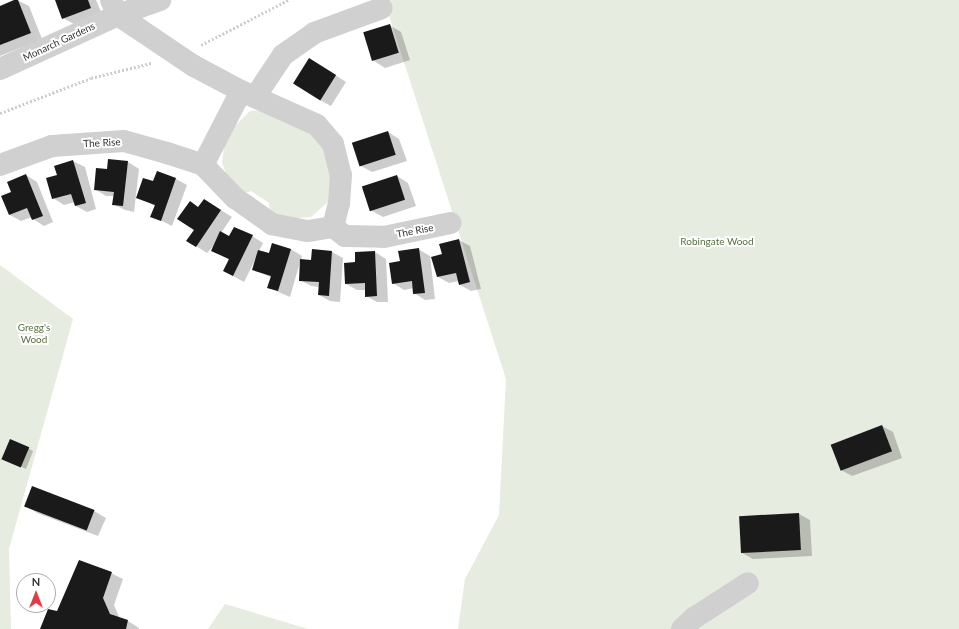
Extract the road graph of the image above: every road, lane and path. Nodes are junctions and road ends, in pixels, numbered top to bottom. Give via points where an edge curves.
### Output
1 (160, 0) edge
2 (114, 7) edge
3 (382, 8) dead end
4 (0, 68) edge
5 (248, 94) junction
6 (0, 165) edge
7 (203, 165) junction
8 (451, 223) dead end
9 (333, 227) junction
10 (748, 583) dead end
11 (682, 629) edge

1 - 2 street, Monarch Gardens
2 - 4 street, Monarch Gardens
2 - 5 street via 178,57
3 - 5 street via 314,32 283,55
5 - 7 street
5 - 9 street via 318,124 333,144 342,175
6 - 7 street, The Rise via 52,146 124,141
7 - 9 street, The Rise via 235,198 272,224 307,231
8 - 9 street, The Rise via 384,236 345,236
10 - 11 street via 694,618

